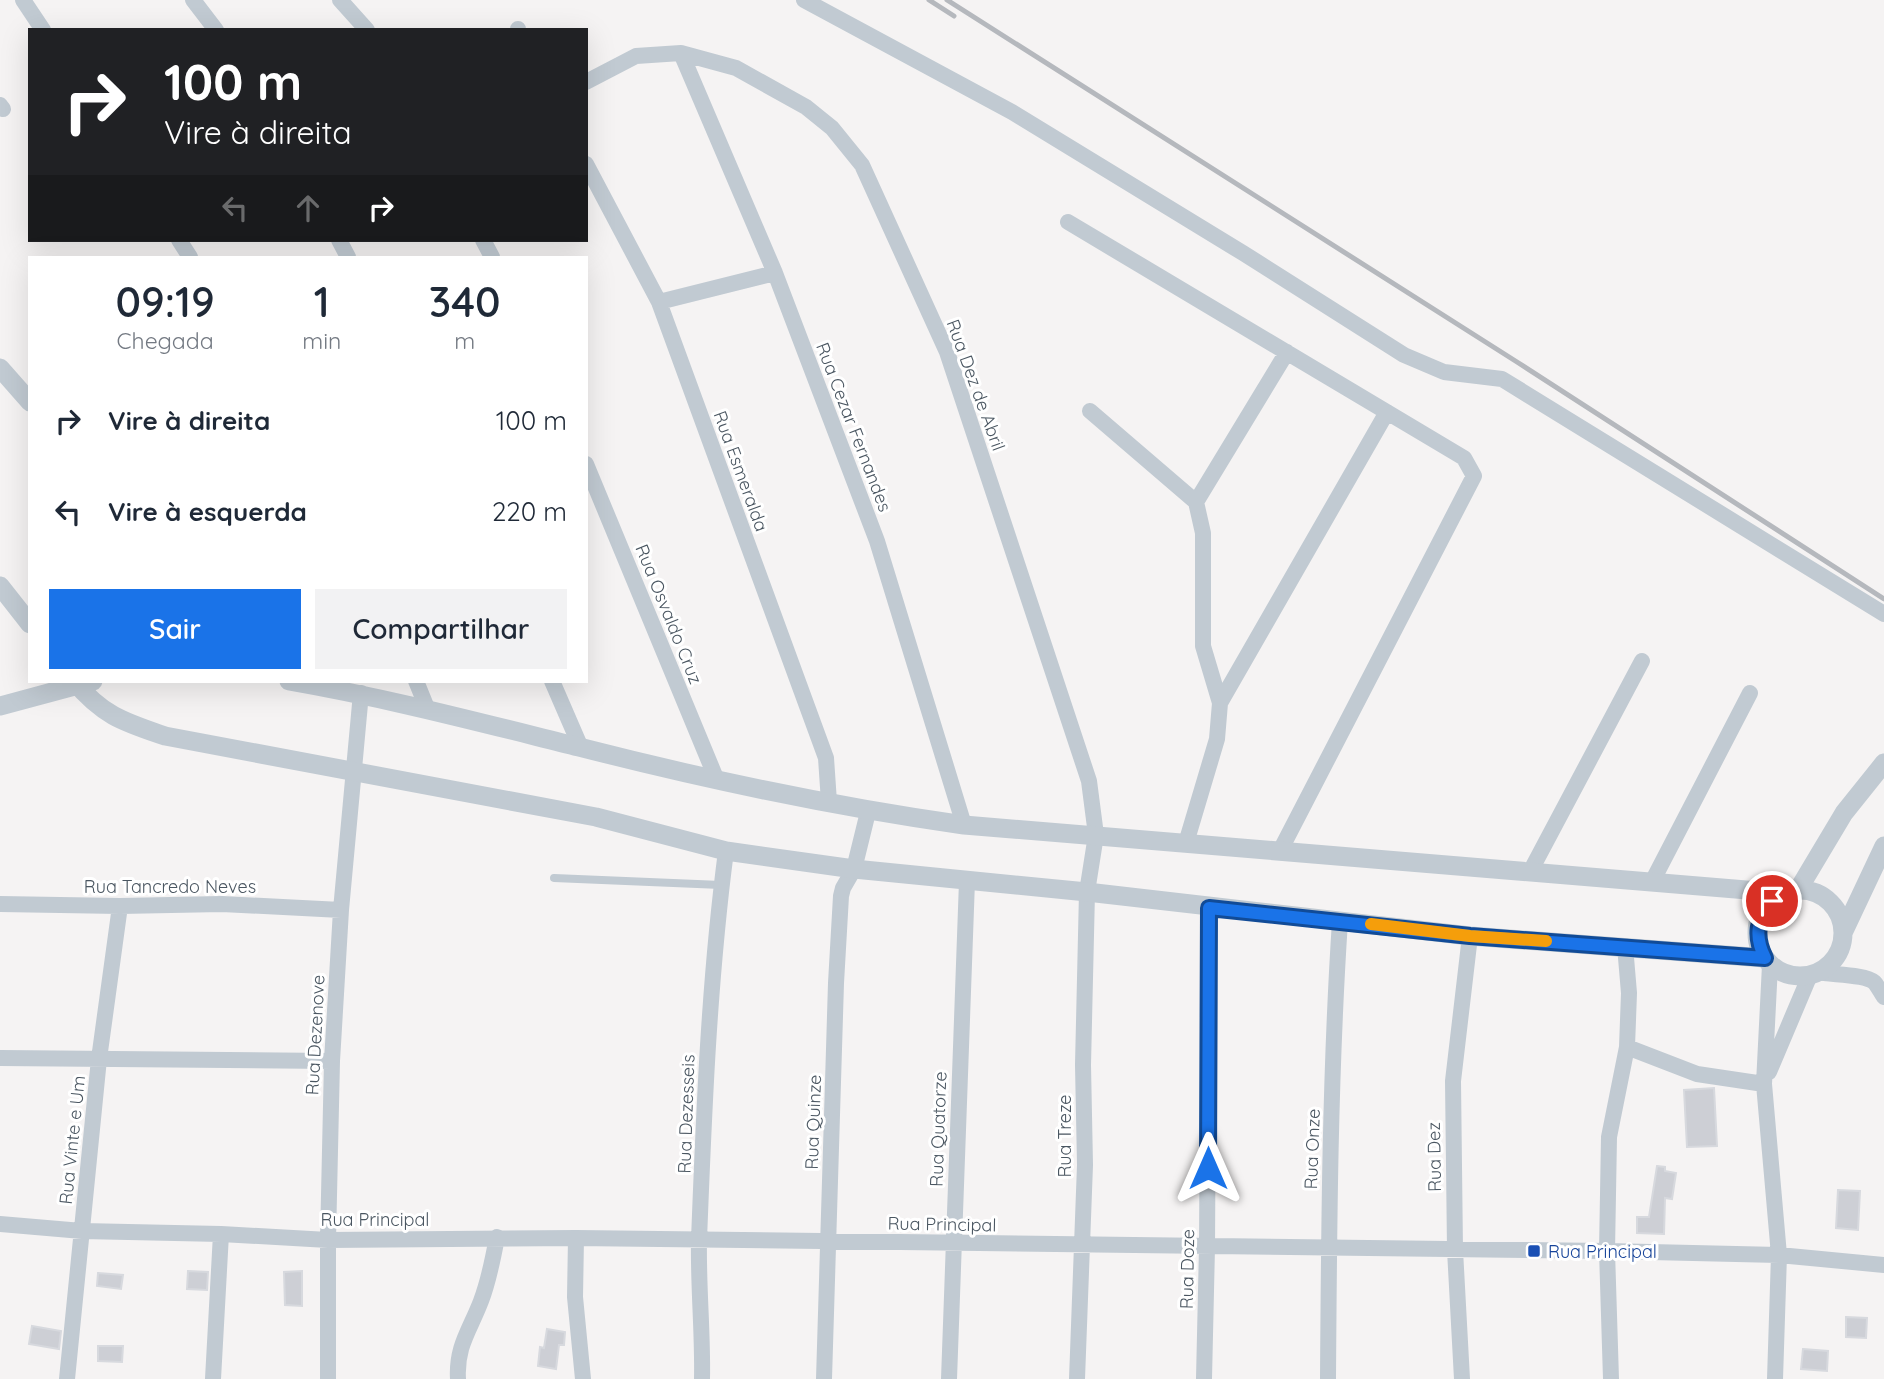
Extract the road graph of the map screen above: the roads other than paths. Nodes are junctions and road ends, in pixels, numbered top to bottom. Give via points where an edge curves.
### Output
1 (193, 0) edge
2 (340, 0) edge
3 (804, 0) edge
4 (26, 1) edge
5 (42, 28) edge
6 (214, 28) edge
7 (365, 28) edge
8 (681, 53) junction
9 (588, 81) edge
10 (588, 168) edge
11 (1068, 222) dead end
12 (775, 273) junction
13 (659, 302) junction
14 (1287, 352) junction
15 (0, 368) edge
16 (28, 400) edge
17 (1090, 411) dead end
18 (1387, 412) junction
19 (588, 469) edge
20 (1196, 502) junction
21 (0, 586) edge
22 (1884, 614) edge
23 (28, 621) edge
24 (1642, 661) dead end
25 (78, 683) edge
26 (82, 683) edge
27 (301, 683) edge
28 (417, 683) edge
29 (553, 683) edge
30 (361, 693) junction
31 (1750, 693) dead end
32 (1220, 703) junction
33 (0, 706) edge
34 (428, 708) junction
35 (581, 748) junction
36 (1884, 763) edge
37 (353, 772) junction
38 (716, 778) junction
39 (830, 802) junction
40 (868, 812) junction
41 (964, 825) junction
42 (1096, 835) junction
43 (1186, 843) junction
44 (1884, 846) edge
45 (726, 851) junction
46 (1280, 851) junction
47 (854, 869) junction
48 (1530, 872) junction
49 (554, 878) dead end
50 (967, 881) junction
51 (1652, 882) junction
52 (721, 885) junction
53 (1087, 892) junction
54 (1791, 892) junction
55 (0, 904) edge
56 (120, 906) junction
57 (1209, 908) junction
58 (341, 910) junction
59 (1340, 921) junction
60 (1843, 933) junction
61 (1470, 936) junction
62 (1625, 946) junction
63 (1768, 961) junction
64 (1814, 973) junction
65 (1884, 997) edge
66 (1627, 1047) junction
67 (0, 1058) edge
68 (99, 1059) junction
69 (332, 1061) junction
70 (1764, 1084) junction
71 (0, 1224) edge
72 (82, 1231) junction
73 (221, 1234) junction
74 (497, 1237) junction
75 (576, 1238) junction
76 (328, 1240) junction
77 (699, 1241) junction
78 (829, 1242) junction
79 (953, 1244) junction
80 (1082, 1245) junction
81 (1208, 1247) junction
82 (1328, 1248) junction
83 (1455, 1250) junction
84 (1607, 1251) junction
85 (1779, 1255) junction
86 (1884, 1265) edge
87 (67, 1379) edge
88 (213, 1379) edge
89 (328, 1379) edge
90 (458, 1379) edge
91 (583, 1379) edge
92 (702, 1379) edge
93 (824, 1379) edge
94 (949, 1379) edge
95 (1077, 1379) edge
96 (1204, 1379) edge
97 (1328, 1379) edge
98 (1462, 1379) edge
99 (1611, 1379) edge
100 (1774, 1379) edge

1 - 6 street
2 - 7 street
3 - 22 street via 1012,112 1404,355 1444,372 1502,379
4 - 5 street
8 - 9 street, Rua Dez de Abril via 636,56
8 - 12 street, Rua Cezar Fernandes
8 - 42 street, Rua Dez de Abril via 736,68 806,107 832,128 862,165 947,352 1088,781
10 - 13 street, Rua Esmeralda
11 - 14 street
12 - 13 street
12 - 41 street, Rua Cezar Fernandes via 877,541
13 - 39 street, Rua Esmeralda via 826,758
14 - 18 street
14 - 20 street
15 - 16 street
17 - 20 street
18 - 32 street
18 - 46 street via 1464,458 1474,476
19 - 38 street, Rua Osvaldo Cruz
20 - 32 street via 1203,533 1203,646
21 - 23 street
24 - 48 street
25 - 33 street
26 - 37 street via 104,712 165,736
27 - 30 street
28 - 34 street
29 - 35 street
30 - 34 street
30 - 37 street, Rua Dezenove
31 - 51 street
32 - 43 street via 1217,739
34 - 35 street
35 - 38 street
36 - 54 street
37 - 45 street via 596,817
37 - 58 street, Rua Dezenove
38 - 39 street
39 - 40 street
40 - 41 street
40 - 47 street, Rua Quinze
41 - 42 street
42 - 43 street
42 - 53 street, Rua Dez de Abril
43 - 46 street
44 - 60 street
45 - 47 street
45 - 52 street, Rua Dezesseis
46 - 48 street
47 - 50 street
47 - 78 street, Rua Quinze via 843,888 839,931
48 - 51 street
49 - 52 lane
50 - 53 street
50 - 79 street, Rua Quatorze
51 - 54 street
52 - 77 street, Rua Dezesseis via 709,1012
53 - 57 street
53 - 80 street, Rua Treze
54 - 60 street via 1824,897 1841,919
54 - 63 street via 1772,901 1759,922 1759,946
55 - 56 street, Rua Tancredo Neves
56 - 58 street, Rua Tancredo Neves via 222,904
56 - 68 street, Rua Vinte e Um
57 - 59 street
57 - 81 street, Rua Doze
58 - 69 street, Rua Dezenove
59 - 61 street
59 - 82 street, Rua Onze
60 - 64 street via 1834,960
61 - 62 street
61 - 83 street, Rua Dez via 1453,1082
62 - 63 street
62 - 66 street
63 - 64 street via 1796,976
63 - 70 street
64 - 65 street via 1867,978
64 - 70 street
66 - 70 street via 1697,1074
66 - 84 street via 1609,1136
67 - 68 street
68 - 69 street
68 - 72 street, Rua Vinte e Um
69 - 76 street, Rua Dezenove
70 - 85 street
71 - 72 street, Rua Principal
72 - 73 street, Rua Principal
72 - 87 street, Rua Vinte e Um
73 - 76 street, Rua Principal
73 - 88 street
74 - 75 street, Rua Principal
74 - 76 street, Rua Principal
74 - 90 street via 481,1301 461,1343
75 - 77 street, Rua Principal
75 - 91 street via 575,1297
76 - 89 street, Rua Dezenove
77 - 78 street, Rua Principal
77 - 92 street, Rua Dezesseis
78 - 79 street, Rua Principal
78 - 93 street, Rua Quinze
79 - 80 street, Rua Principal
79 - 94 street, Rua Quatorze
80 - 81 street, Rua Principal
80 - 95 street, Rua Treze
81 - 82 street, Rua Principal
81 - 96 street, Rua Doze
82 - 83 street, Rua Principal
82 - 97 street, Rua Onze
83 - 84 street, Rua Principal
83 - 98 street, Rua Dez
84 - 85 street, Rua Principal
84 - 99 street
85 - 86 street, Rua Principal
85 - 100 street

